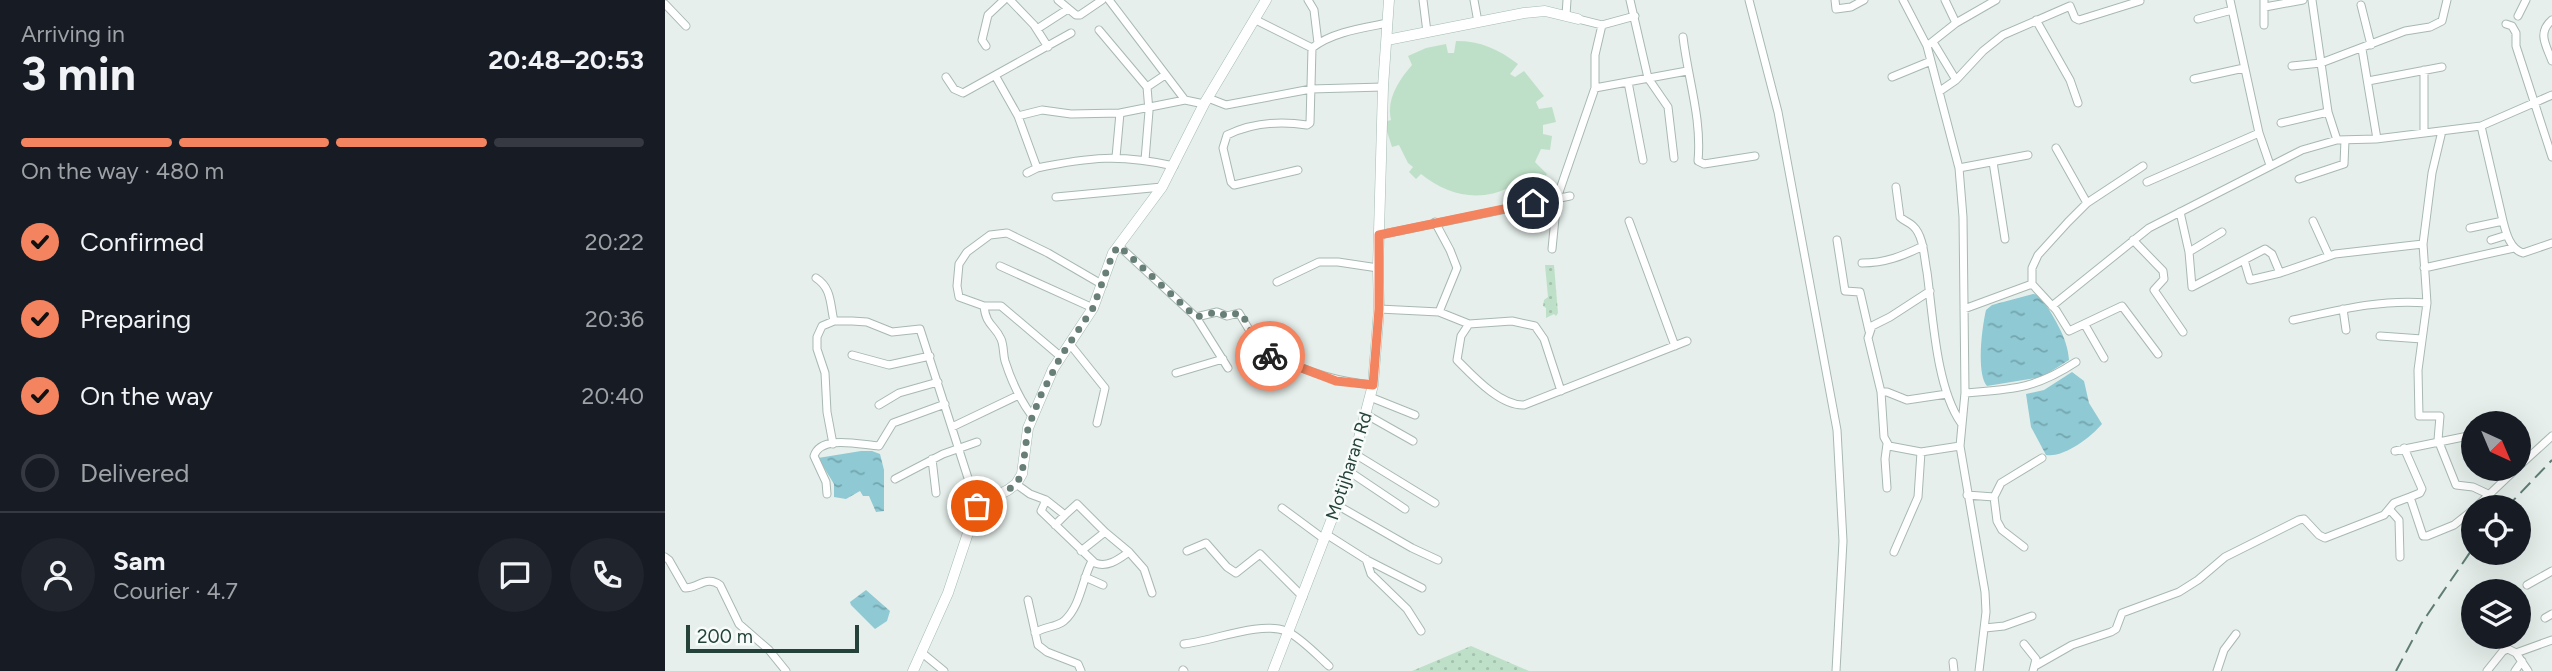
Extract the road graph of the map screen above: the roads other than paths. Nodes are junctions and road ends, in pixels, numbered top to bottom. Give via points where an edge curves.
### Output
1 (1004, 0) edge
2 (1010, 0) edge
3 (1058, 0) edge
4 (1102, 0) edge
5 (1109, 0) edge
6 (1266, 0) edge
7 (1308, 0) edge
8 (1389, 0) edge
9 (1423, 0) edge
10 (1474, 0) edge
11 (1567, 0) edge
12 (1630, 0) edge
13 (1749, 0) edge
14 (1835, 0) edge
15 (1864, 0) edge
16 (1903, 0) edge
17 (1945, 0) edge
18 (1996, 0) edge
19 (2230, 0) edge
20 (2303, 0) edge
21 (2312, 0) edge
22 (2447, 0) edge
23 (2526, 0) edge
24 (2140, 1) edge
25 (2069, 3) edge
26 (665, 4) edge
27 (2264, 4) edge
28 (2361, 5) dead end
29 (1068, 9) junction
30 (2232, 10) junction
31 (1566, 15) junction
32 (1635, 16) junction
33 (2518, 16) dead end
34 (1254, 19) junction
35 (1579, 19) joint
36 (2198, 19) dead end
37 (2036, 20) junction
38 (2552, 20) edge
39 (1478, 22) junction
40 (1388, 23) junction
41 (1956, 23) junction
42 (2506, 24) dead end
43 (1602, 25) junction
44 (2264, 25) dead end
45 (686, 26) dead end
46 (1037, 29) junction
47 (1099, 30) dead end
48 (1427, 32) junction
49 (1071, 33) dead end
50 (1683, 37) dead end
51 (1387, 40) junction
52 (1930, 44) junction
53 (2371, 45) junction
54 (986, 46) dead end
55 (1315, 46) junction
56 (1048, 47) junction
57 (2363, 48) junction
58 (1931, 61) junction
59 (2552, 61) edge
60 (2321, 63) junction
61 (2292, 66) dead end
62 (2442, 67) dead end
63 (2244, 68) junction
64 (1687, 71) junction
65 (2424, 71) junction
66 (1165, 75) junction
67 (996, 76) junction
68 (946, 77) dead end
69 (1892, 77) dead end
70 (1648, 78) junction
71 (2194, 79) dead end
72 (1956, 80) junction
73 (2368, 80) junction
74 (1628, 82) junction
75 (1147, 87) junction
76 (1383, 87) junction
77 (1595, 88) junction
78 (1311, 89) junction
79 (1940, 92) junction
80 (2552, 95) edge
81 (1185, 100) junction
82 (1206, 101) junction
83 (2078, 103) dead end
84 (2533, 103) junction
85 (1149, 109) junction
86 (2328, 112) junction
87 (1120, 113) junction
88 (1018, 116) junction
89 (2281, 123) dead end
90 (2481, 126) junction
91 (2442, 131) junction
92 (2424, 132) junction
93 (2259, 133) junction
94 (2377, 139) junction
95 (2341, 140) junction
96 (2056, 148) dead end
97 (2028, 155) dead end
98 (1755, 156) dead end
99 (1116, 157) junction
100 (2552, 157) edge
101 (1674, 158) dead end
102 (1145, 160) junction
103 (1643, 160) dead end
104 (1993, 162) junction
105 (2270, 165) junction
106 (1174, 166) junction
107 (2143, 166) dead end
108 (1037, 168) junction
109 (1959, 168) junction
110 (1299, 170) dead end
111 (1027, 173) dead end
112 (2299, 179) dead end
113 (2147, 182) dead end
114 (1162, 187) junction
115 (1896, 187) dead end
116 (1570, 196) dead end
117 (1056, 197) dead end
118 (1557, 198) junction
119 (2087, 203) junction
120 (2176, 214) junction
121 (1629, 221) dead end
122 (2313, 221) dead end
123 (2503, 221) junction
124 (1435, 222) junction
125 (2470, 228) dead end
126 (2222, 232) dead end
127 (1379, 235) junction
128 (2507, 235) junction
129 (2005, 239) dead end
130 (1837, 240) dead end
131 (2133, 240) junction
132 (2491, 240) dead end
133 (2552, 243) edge
134 (2423, 244) junction
135 (1119, 246) junction
136 (1923, 246) junction
137 (2514, 248) junction
138 (1552, 249) dead end
139 (2189, 252) junction
140 (2329, 256) junction
141 (2244, 260) junction
142 (1862, 263) dead end
143 (1000, 265) dead end
144 (1378, 268) junction
145 (2424, 268) junction
146 (2280, 273) junction
147 (816, 278) dead end
148 (1277, 282) dead end
149 (2032, 284) junction
150 (1103, 285) junction
151 (1930, 291) junction
152 (2427, 303) junction
153 (984, 306) junction
154 (2052, 306) junction
155 (1093, 308) junction
156 (1379, 309) junction
157 (1964, 309) junction
158 (2343, 309) junction
159 (1439, 312) junction
160 (1196, 317) junction
161 (2293, 320) dead end
162 (834, 321) junction
163 (1469, 324) junction
164 (2085, 325) junction
165 (2346, 330) dead end
166 (1869, 331) junction
167 (2183, 332) dead end
168 (2379, 336) dead end
169 (2422, 339) junction
170 (1687, 341) dead end
171 (1069, 343) junction
172 (1675, 346) junction
173 (2158, 354) dead end
174 (852, 355) dead end
175 (930, 356) junction
176 (1061, 356) junction
177 (2104, 358) dead end
178 (1223, 359) junction
179 (2076, 362) dead end
180 (1228, 368) dead end
181 (1176, 373) dead end
182 (937, 382) junction
183 (1373, 385) junction
184 (1562, 391) junction
185 (1881, 392) junction
186 (1965, 393) junction
187 (1947, 394) junction
188 (1019, 395) junction
189 (1370, 397) junction
190 (945, 404) junction
191 (879, 405) dead end
192 (1367, 415) junction
193 (1415, 415) dead end
194 (1032, 416) junction
195 (1097, 423) dead end
196 (1961, 423) junction
197 (952, 427) junction
198 (2552, 436) edge
199 (2461, 437) edge
200 (2438, 440) junction
201 (1413, 441) dead end
202 (977, 442) dead end
203 (833, 444) junction
204 (1887, 444) junction
205 (1960, 446) junction
206 (958, 448) junction
207 (2404, 448) junction
208 (2395, 450) dead end
209 (1921, 453) junction
210 (1355, 454) junction
211 (2531, 455) edge
212 (2042, 458) dead end
213 (932, 460) junction
214 (1350, 472) junction
215 (895, 479) dead end
216 (2502, 481) edge
217 (1016, 484) junction
218 (1887, 488) dead end
219 (936, 493) dead end
220 (827, 494) dead end
221 (2488, 494) joint
222 (1967, 495) junction
223 (1994, 497) junction
224 (2410, 497) junction
225 (1046, 500) junction
226 (1435, 503) dead end
227 (1337, 505) junction
228 (977, 506) junction
229 (1282, 509) dead end
230 (1405, 509) dead end
231 (2390, 510) junction
232 (1065, 515) junction
233 (2461, 519) edge
234 (1055, 525) junction
235 (1105, 532) junction
236 (1325, 536) junction
237 (2024, 547) dead end
238 (1081, 551) junction
239 (1187, 551) dead end
240 (1129, 552) junction
241 (1894, 552) dead end
242 (665, 557) edge
243 (2400, 557) dead end
244 (1366, 559) junction
245 (1438, 560) dead end
246 (1092, 561) junction
247 (2552, 571) edge
248 (1084, 577) junction
249 (2531, 583) edge
250 (1103, 585) dead end
251 (1422, 588) dead end
252 (1152, 593) dead end
253 (1303, 597) junction
254 (1028, 600) dead end
255 (2032, 616) dead end
256 (1985, 628) junction
257 (1420, 631) dead end
258 (1288, 632) junction
259 (1035, 633) junction
260 (2236, 634) dead end
261 (2552, 640) edge
262 (2024, 644) dead end
263 (1184, 645) dead end
264 (921, 652) junction
265 (2515, 653) junction
266 (2522, 660) junction
267 (1953, 662) dead end
268 (1329, 666) dead end
269 (2034, 668) edge
270 (786, 671) edge
271 (913, 671) edge
272 (944, 671) edge
273 (1081, 671) edge
274 (1273, 671) edge
275 (1836, 671) edge
276 (1954, 671) edge
277 (1979, 671) edge
278 (2217, 671) edge
279 (2487, 671) edge
280 (2515, 671) edge
281 (2528, 671) edge

1 - 54 street via 988,15 982,40
2 - 46 street
3 - 29 street
4 - 29 street via 1080,15
5 - 66 street
6 - 34 street
7 - 55 street via 1314,10
8 - 40 street, Motijharan Rd
9 - 48 street
10 - 39 street
11 - 31 street
12 - 32 street
13 - 275 street via 1777,112 1837,430 1843,541
14 - 15 street via 1836,9 1841,10
16 - 52 street
17 - 41 street
18 - 41 street
19 - 30 street
20 - 27 street
21 - 60 street
22 - 53 street via 2442,21
23 - 33 street
24 - 25 street via 2079,20
25 - 37 street
26 - 45 street
27 - 44 street
28 - 53 street
29 - 46 street
30 - 36 street
30 - 63 street
31 - 35 street
31 - 39 street via 1545,11
32 - 43 street
32 - 70 street
34 - 55 street
34 - 82 street
35 - 43 street
37 - 72 street via 1993,42
37 - 83 street
38 - 59 street via 2542,34
39 - 48 street
40 - 51 street, Motijharan Rd
40 - 55 street via 1350,31
41 - 52 street
42 - 84 street via 2516,33
43 - 77 street via 1595,55
46 - 56 street
47 - 75 street
48 - 51 street
49 - 56 street
50 - 64 street
51 - 76 street, Motijharan Rd
52 - 58 street
52 - 72 street
53 - 57 street
55 - 78 street
56 - 67 street
57 - 60 street
57 - 73 street
58 - 69 street
58 - 79 street
60 - 61 street
60 - 86 street
62 - 65 street
63 - 71 street
63 - 93 street
64 - 70 street
64 - 98 street via 1697,107 1698,161 1704,164
65 - 73 street
65 - 92 street
66 - 75 street
66 - 81 street
67 - 68 street via 963,93
67 - 88 street
70 - 74 street
70 - 101 street via 1668,107
72 - 79 street
73 - 94 street
74 - 77 street
74 - 103 street
75 - 85 street
76 - 78 street
76 - 127 street, Motijharan Rd
77 - 118 street
78 - 82 street via 1226,105
78 - 110 street via 1312,121 1307,125 1249,127 1227,135 1223,148 1234,185
79 - 109 street
80 - 84 street
81 - 82 street
81 - 85 street
82 - 106 street
84 - 90 street
84 - 100 street
85 - 87 street
85 - 102 street
86 - 89 street
86 - 95 street
87 - 88 street via 1042,110
87 - 99 street
88 - 108 street
90 - 91 street
90 - 123 street
91 - 92 street
91 - 134 street
92 - 94 street
93 - 105 street
93 - 113 street
94 - 95 street
95 - 105 street via 2302,150
95 - 112 street via 2344,164
96 - 119 street
97 - 104 street
99 - 102 street
99 - 108 street
102 - 106 street
104 - 109 street
104 - 129 street
105 - 120 street
106 - 114 street
107 - 119 street
108 - 111 street
109 - 157 street
114 - 117 street
114 - 135 street
115 - 136 street via 1900,217 1915,228
116 - 118 street
118 - 124 street
118 - 138 street
119 - 149 street via 2038,255
120 - 131 street
120 - 139 street
121 - 172 street
122 - 140 street
123 - 125 street
123 - 128 street
124 - 127 street
124 - 159 street via 1457,268
126 - 139 street
127 - 144 street, Motijharan Rd
128 - 132 street
128 - 137 street
130 - 166 street via 1845,291 1860,292
131 - 154 street
131 - 167 street via 2163,271 2164,279 2155,294
133 - 137 street via 2523,253
134 - 140 street
134 - 145 street
135 - 150 street
135 - 160 street
136 - 142 street via 1899,258
136 - 151 street
137 - 145 street
139 - 141 street via 2192,287
140 - 146 street
141 - 146 street via 2250,280
141 - 146 street via 2265,248
143 - 155 street
144 - 148 street via 1319,262
144 - 156 street, Motijharan Rd
145 - 152 street
147 - 162 street via 828,291
149 - 154 street
149 - 157 street
150 - 153 street via 1007,233 997,234 975,244 959,264 959,297
150 - 155 street
151 - 166 street
151 - 187 street
152 - 158 street via 2399,300
152 - 169 street
153 - 176 street via 1001,306
153 - 188 street via 990,326 1000,337
154 - 164 street via 2069,331
155 - 171 street
156 - 159 street
156 - 183 street, Motijharan Rd
157 - 186 street
158 - 161 street
158 - 165 street
159 - 163 street
160 - 178 street
160 - 183 street via 1240,313 1259,346 1275,359 1336,381
162 - 175 street via 867,322 892,332 920,329
162 - 203 street via 822,326 817,337
163 - 184 street via 1512,321 1535,326
163 - 184 street via 1461,336 1457,360 1509,403 1524,405
164 - 173 street via 2122,306
164 - 177 street
166 - 185 street
168 - 169 street
169 - 200 street via 2419,416 2440,416
170 - 172 street
171 - 176 street
171 - 195 street via 1105,388
172 - 184 street
174 - 175 street via 889,365
175 - 182 street
176 - 194 street
178 - 180 street
178 - 181 street
179 - 186 street via 2036,384
182 - 190 street
182 - 191 street via 899,393
183 - 189 street, Motijharan Rd
185 - 187 street via 1907,400
185 - 204 street
186 - 196 street
187 - 196 street
188 - 194 street
188 - 197 street
189 - 192 street, Motijharan Rd
189 - 193 street
190 - 197 street
190 - 203 street via 893,423 881,446
192 - 201 street
192 - 210 street, Motijharan Rd
194 - 217 street via 1022,474
196 - 205 street
197 - 206 street
198 - 211 street
199 - 200 street
200 - 207 street
200 - 221 street via 2456,485
202 - 206 street
203 - 220 street via 822,444 814,456
204 - 209 street
204 - 218 street
205 - 209 street
205 - 222 street
206 - 213 street
206 - 228 street
207 - 208 street
207 - 224 street via 2422,489
209 - 241 street via 1918,496
210 - 214 street, Motijharan Rd
210 - 226 street
212 - 223 street via 2001,483
213 - 215 street
213 - 219 street
214 - 227 street, Motijharan Rd
214 - 230 street
216 - 221 street
217 - 225 street
217 - 228 street
222 - 223 street
222 - 256 street via 1985,592
223 - 237 street via 2002,530
224 - 231 street
224 - 233 street via 2424,536
225 - 232 street
225 - 234 street via 1041,512
227 - 236 street, Motijharan Rd
227 - 245 street
228 - 264 street via 948,593
229 - 236 street
231 - 243 street via 2399,520
231 - 269 street via 2325,538 2307,521 2299,520 2225,557 2179,592 2122,613 2112,632 2073,645
232 - 234 street
232 - 235 street via 1077,504
234 - 238 street
235 - 238 street
235 - 240 street
236 - 244 street
236 - 253 street, Motijharan Rd
238 - 246 street
239 - 253 street via 1206,543 1236,573 1260,554
240 - 246 street via 1102,566
240 - 252 street via 1144,569
242 - 270 street via 685,588 707,581 720,585 739,624
244 - 251 street
244 - 257 street via 1371,574 1407,609
246 - 248 street
247 - 249 street
248 - 250 street
248 - 259 street via 1069,615 1058,625 1044,626
253 - 258 street, Motijharan Rd
254 - 259 street
255 - 256 street
256 - 277 street
258 - 263 street via 1244,630
258 - 268 street
258 - 274 street, Motijharan Rd
259 - 273 street via 1041,648 1073,661
260 - 278 street
261 - 265 street
262 - 269 street via 2034,655
264 - 271 street
264 - 272 street
265 - 266 street
265 - 279 street via 2503,651
266 - 280 street
266 - 281 street
267 - 276 street

